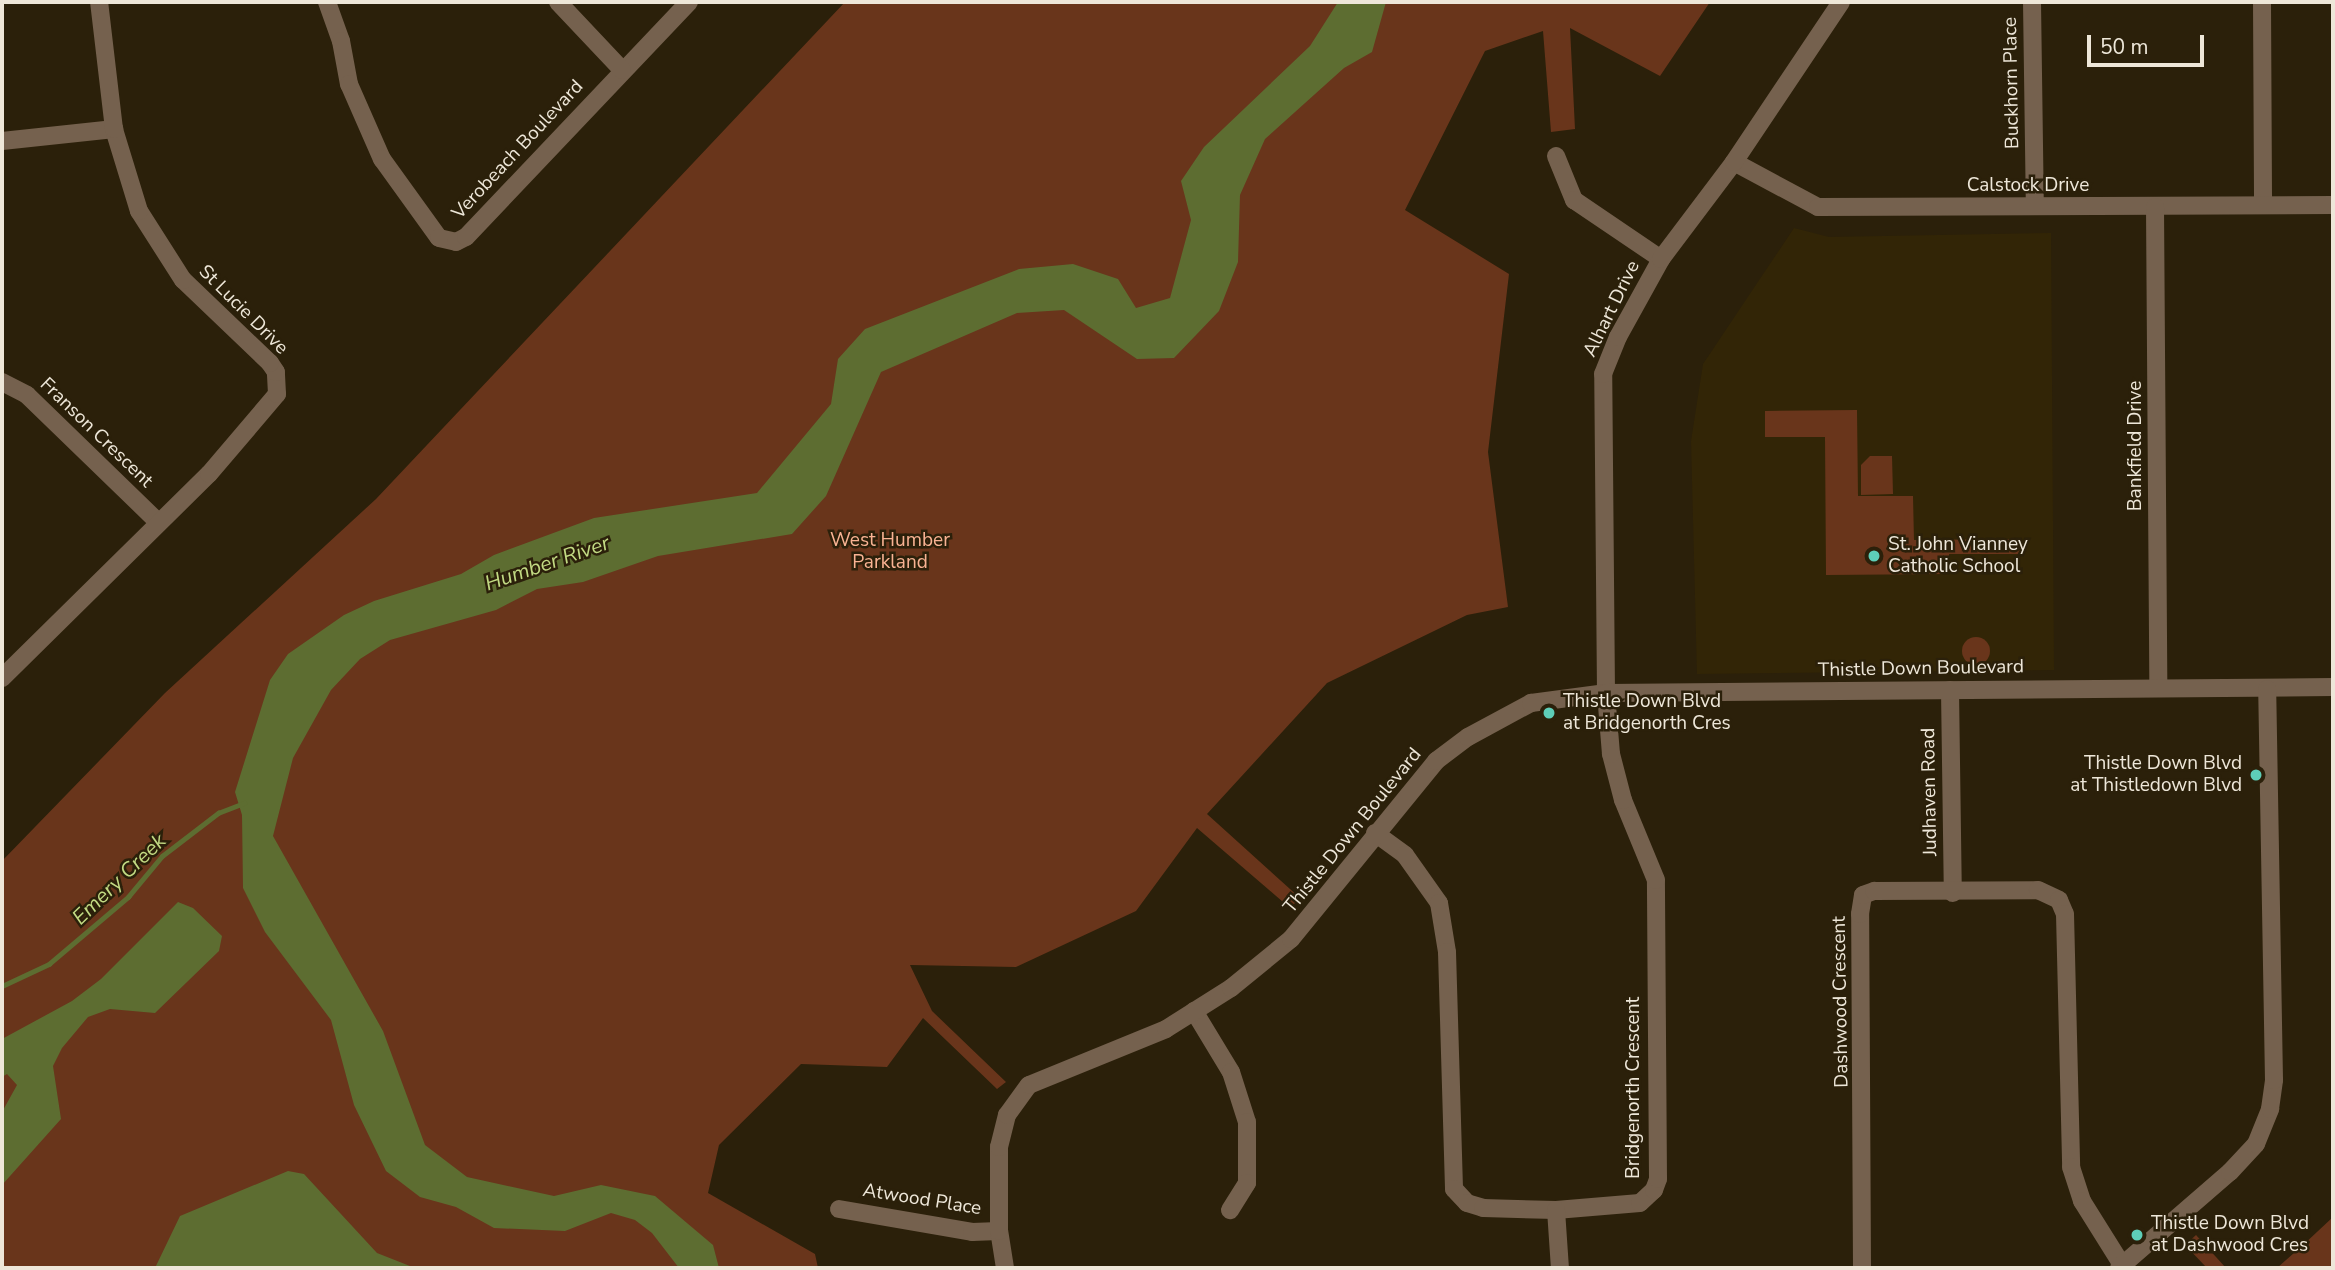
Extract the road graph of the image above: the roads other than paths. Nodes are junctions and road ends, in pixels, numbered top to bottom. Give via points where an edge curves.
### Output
1 (99, 2) edge
2 (327, 2) edge
3 (558, 2) edge
4 (689, 2) edge
5 (1841, 2) edge
6 (2032, 2) edge
7 (2262, 2) edge
8 (622, 70) junction
9 (114, 129) junction
10 (2, 141) edge
11 (1556, 156) dead end
12 (1734, 162) junction
13 (2263, 204) junction
14 (2333, 205) edge
15 (2035, 206) junction
16 (2155, 207) junction
17 (1661, 259) junction
18 (2, 382) edge
19 (157, 521) junction
20 (2, 678) edge
21 (2158, 685) junction
22 (2333, 687) edge
23 (2267, 689) junction
24 (1950, 690) junction
25 (1606, 693) junction
26 (1375, 833) junction
27 (1953, 893) junction
28 (1194, 1011) junction
29 (839, 1209) dead end
30 (1230, 1210) dead end
31 (1556, 1210) junction
32 (999, 1231) junction
33 (2121, 1267) edge
34 (1004, 1268) edge
35 (1560, 1268) edge
36 (1862, 1268) edge

1 - 9 street, St Lucie Drive
2 - 8 street, Verobeach Boulevard via 349,84 382,159 408,200 445,242 466,237
3 - 8 street
4 - 8 street, Verobeach Boulevard
5 - 12 street, Alhart Drive
6 - 15 street, Buckhorn Place
7 - 13 street
9 - 10 street
9 - 19 street, St Lucie Drive via 139,211 167,260 196,294 257,348 276,372 278,383 276,394 251,426
11 - 17 street via 1574,200
12 - 15 street, Calstock Drive via 1818,207
12 - 17 street, Alhart Drive
13 - 14 street, Calstock Drive
13 - 16 street, Calstock Drive
15 - 16 street, Calstock Drive
16 - 21 street, Bankfield Drive
17 - 25 street, Alhart Drive via 1614,344 1603,374
18 - 19 street, Franson Crescent via 27,395
19 - 20 street, St Lucie Drive
21 - 23 street, Thistle Down Boulevard
21 - 24 street, Thistle Down Boulevard
22 - 23 street, Thistle Down Boulevard
23 - 33 street via 2274,1080 2270,1109 2256,1144
24 - 25 street, Thistle Down Boulevard
24 - 27 street, Judhaven Road
25 - 26 street, Thistle Down Boulevard via 1531,703 1468,737 1436,761
25 - 31 street, Bridgenorth Crescent via 1615,778 1656,880 1658,1179 1640,1203
26 - 28 street, Thistle Down Boulevard via 1292,939
26 - 31 street, Bridgenorth Crescent via 1418,869 1439,903 1447,953 1454,1189 1467,1203 1483,1208
27 - 33 street, Dashwood Crescent via 2038,890 2059,900 2065,914 2071,1167 2082,1201
27 - 36 street, Dashwood Crescent via 1863,895
28 - 30 street via 1231,1072 1247,1122 1247,1183
28 - 32 street, Thistle Down Boulevard via 1166,1029 1029,1086 1007,1115 1001,1138
29 - 32 street, Atwood Place via 972,1232
31 - 35 street
32 - 34 street, Thistle Down Boulevard

